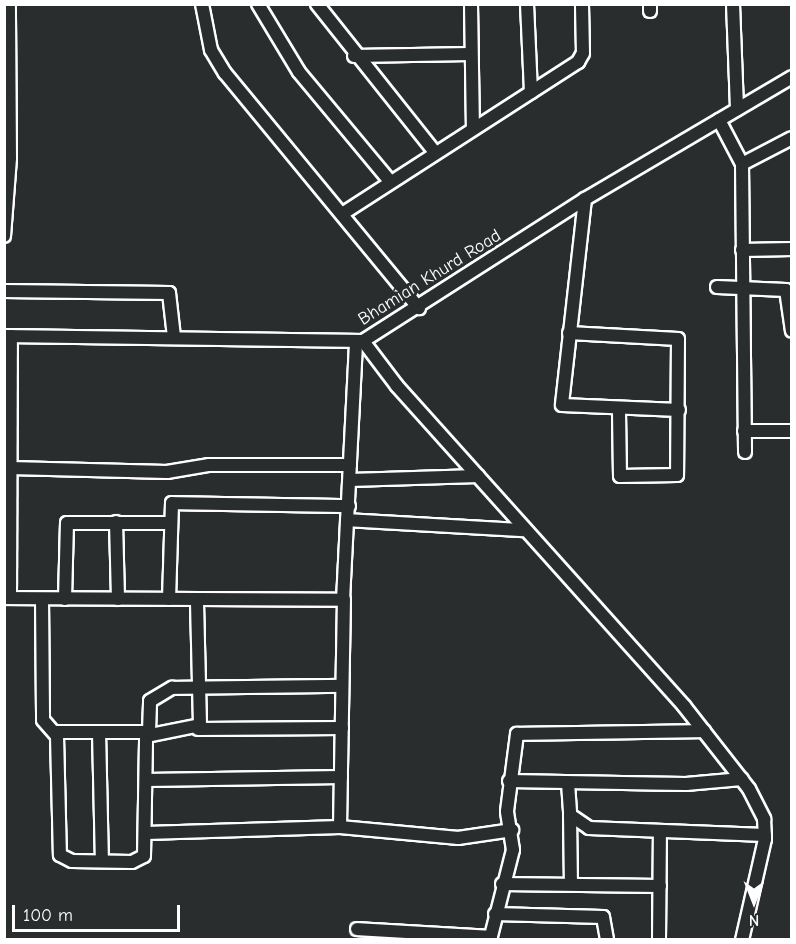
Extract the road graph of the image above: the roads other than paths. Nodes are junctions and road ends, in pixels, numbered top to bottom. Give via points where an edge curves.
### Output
1 (9, 4) edge
2 (202, 4) edge
3 (258, 4) edge
4 (471, 4) edge
5 (527, 4) edge
6 (582, 4) edge
7 (733, 4) edge
8 (321, 5) edge
9 (470, 54) junction
10 (354, 56) junction
11 (792, 77) edge
12 (531, 92) junction
13 (736, 109) junction
14 (719, 120) junction
15 (473, 127) junction
16 (792, 138) edge
17 (434, 151) junction
18 (742, 164) junction
19 (389, 180) junction
20 (585, 199) junction
21 (342, 214) junction
22 (4, 236) edge
23 (792, 249) edge
24 (742, 250) junction
25 (717, 287) dead end
26 (742, 287) junction
27 (4, 291) edge
28 (419, 308) junction
29 (792, 331) edge
30 (569, 333) junction
31 (8, 336) edge
32 (174, 337) junction
33 (360, 342) junction
34 (619, 409) junction
35 (679, 410) junction
36 (744, 431) junction
37 (792, 431) edge
38 (745, 452) dead end
39 (350, 465) junction
40 (10, 468) junction
41 (478, 476) junction
42 (350, 480) junction
43 (348, 506) junction
44 (347, 520) junction
45 (116, 522) junction
46 (170, 523) junction
47 (524, 530) junction
48 (7, 598) edge
49 (42, 598) junction
50 (65, 599) junction
51 (118, 599) junction
52 (344, 599) junction
53 (169, 600) junction
54 (197, 600) junction
55 (199, 686) junction
56 (342, 686) junction
57 (342, 728) junction
58 (198, 729) junction
59 (705, 731) junction
60 (54, 732) junction
61 (99, 732) junction
62 (148, 732) junction
63 (341, 777) junction
64 (742, 779) junction
65 (146, 780) junction
66 (509, 781) junction
67 (568, 783) junction
68 (570, 815) junction
69 (340, 827) junction
70 (512, 830) junction
71 (146, 833) junction
72 (660, 833) junction
73 (765, 835) junction
74 (102, 861) junction
75 (501, 884) junction
76 (571, 884) junction
77 (660, 886) junction
78 (495, 914) junction
79 (357, 928) dead end
80 (491, 938) edge
81 (607, 939) edge
82 (659, 939) edge
83 (742, 939) edge

1 - 22 street via 10,158
2 - 21 street via 211,50 225,74
3 - 19 street via 298,72
4 - 9 street
5 - 12 street
6 - 12 street via 583,56
7 - 13 street
8 - 10 street
9 - 10 street
9 - 15 street
10 - 17 street
11 - 13 street, Bhamian Khurd Road
12 - 15 street
13 - 14 street, Bhamian Khurd Road
14 - 18 street
14 - 20 street, Bhamian Khurd Road
15 - 17 street
16 - 18 street
17 - 19 street
18 - 24 street
19 - 21 street
20 - 28 street, Bhamian Khurd Road
20 - 30 street
21 - 28 street
23 - 24 street
24 - 26 street
25 - 26 street
26 - 29 street via 788,291
26 - 36 street
27 - 32 street via 169,292
28 - 33 street, Bhamian Khurd Road
30 - 34 street via 562,405
30 - 35 street via 676,338
31 - 32 street, Bhamian Khurd Road
31 - 40 street
32 - 33 street, Bhamian Khurd Road
33 - 39 street
33 - 41 street
34 - 35 street
34 - 35 street via 621,477 677,475
36 - 37 street
36 - 38 street
39 - 40 street via 209,465 167,472
39 - 42 street
40 - 48 street
41 - 42 street
41 - 47 street
42 - 43 street
43 - 44 street
43 - 46 street via 174,503
44 - 47 street
44 - 52 street
45 - 46 street
45 - 50 street via 66,524
45 - 51 street
46 - 53 street
47 - 59 street
48 - 49 street
49 - 50 street
49 - 60 street via 42,711
50 - 51 street
51 - 53 street
52 - 54 street
52 - 56 street
53 - 54 street
54 - 55 street
55 - 56 street
55 - 58 street
55 - 62 street via 156,694 148,710
56 - 57 street
57 - 58 street
57 - 63 street
58 - 62 street
59 - 64 street
59 - 66 street via 522,731 513,741
60 - 61 street
60 - 74 street via 60,855 72,861
61 - 62 street
61 - 74 street
62 - 65 street
63 - 65 street
63 - 69 street
64 - 67 street
64 - 73 street via 759,805
65 - 71 street
66 - 67 street
66 - 70 street
67 - 68 street
68 - 72 street via 603,832
68 - 76 street
69 - 70 street via 458,838
69 - 71 street
70 - 75 street via 513,850
71 - 74 street via 139,860
72 - 73 street
72 - 77 street
73 - 83 street via 762,869
75 - 76 street
75 - 78 street
76 - 77 street
77 - 82 street
78 - 80 street
78 - 81 street via 603,917
79 - 80 street

